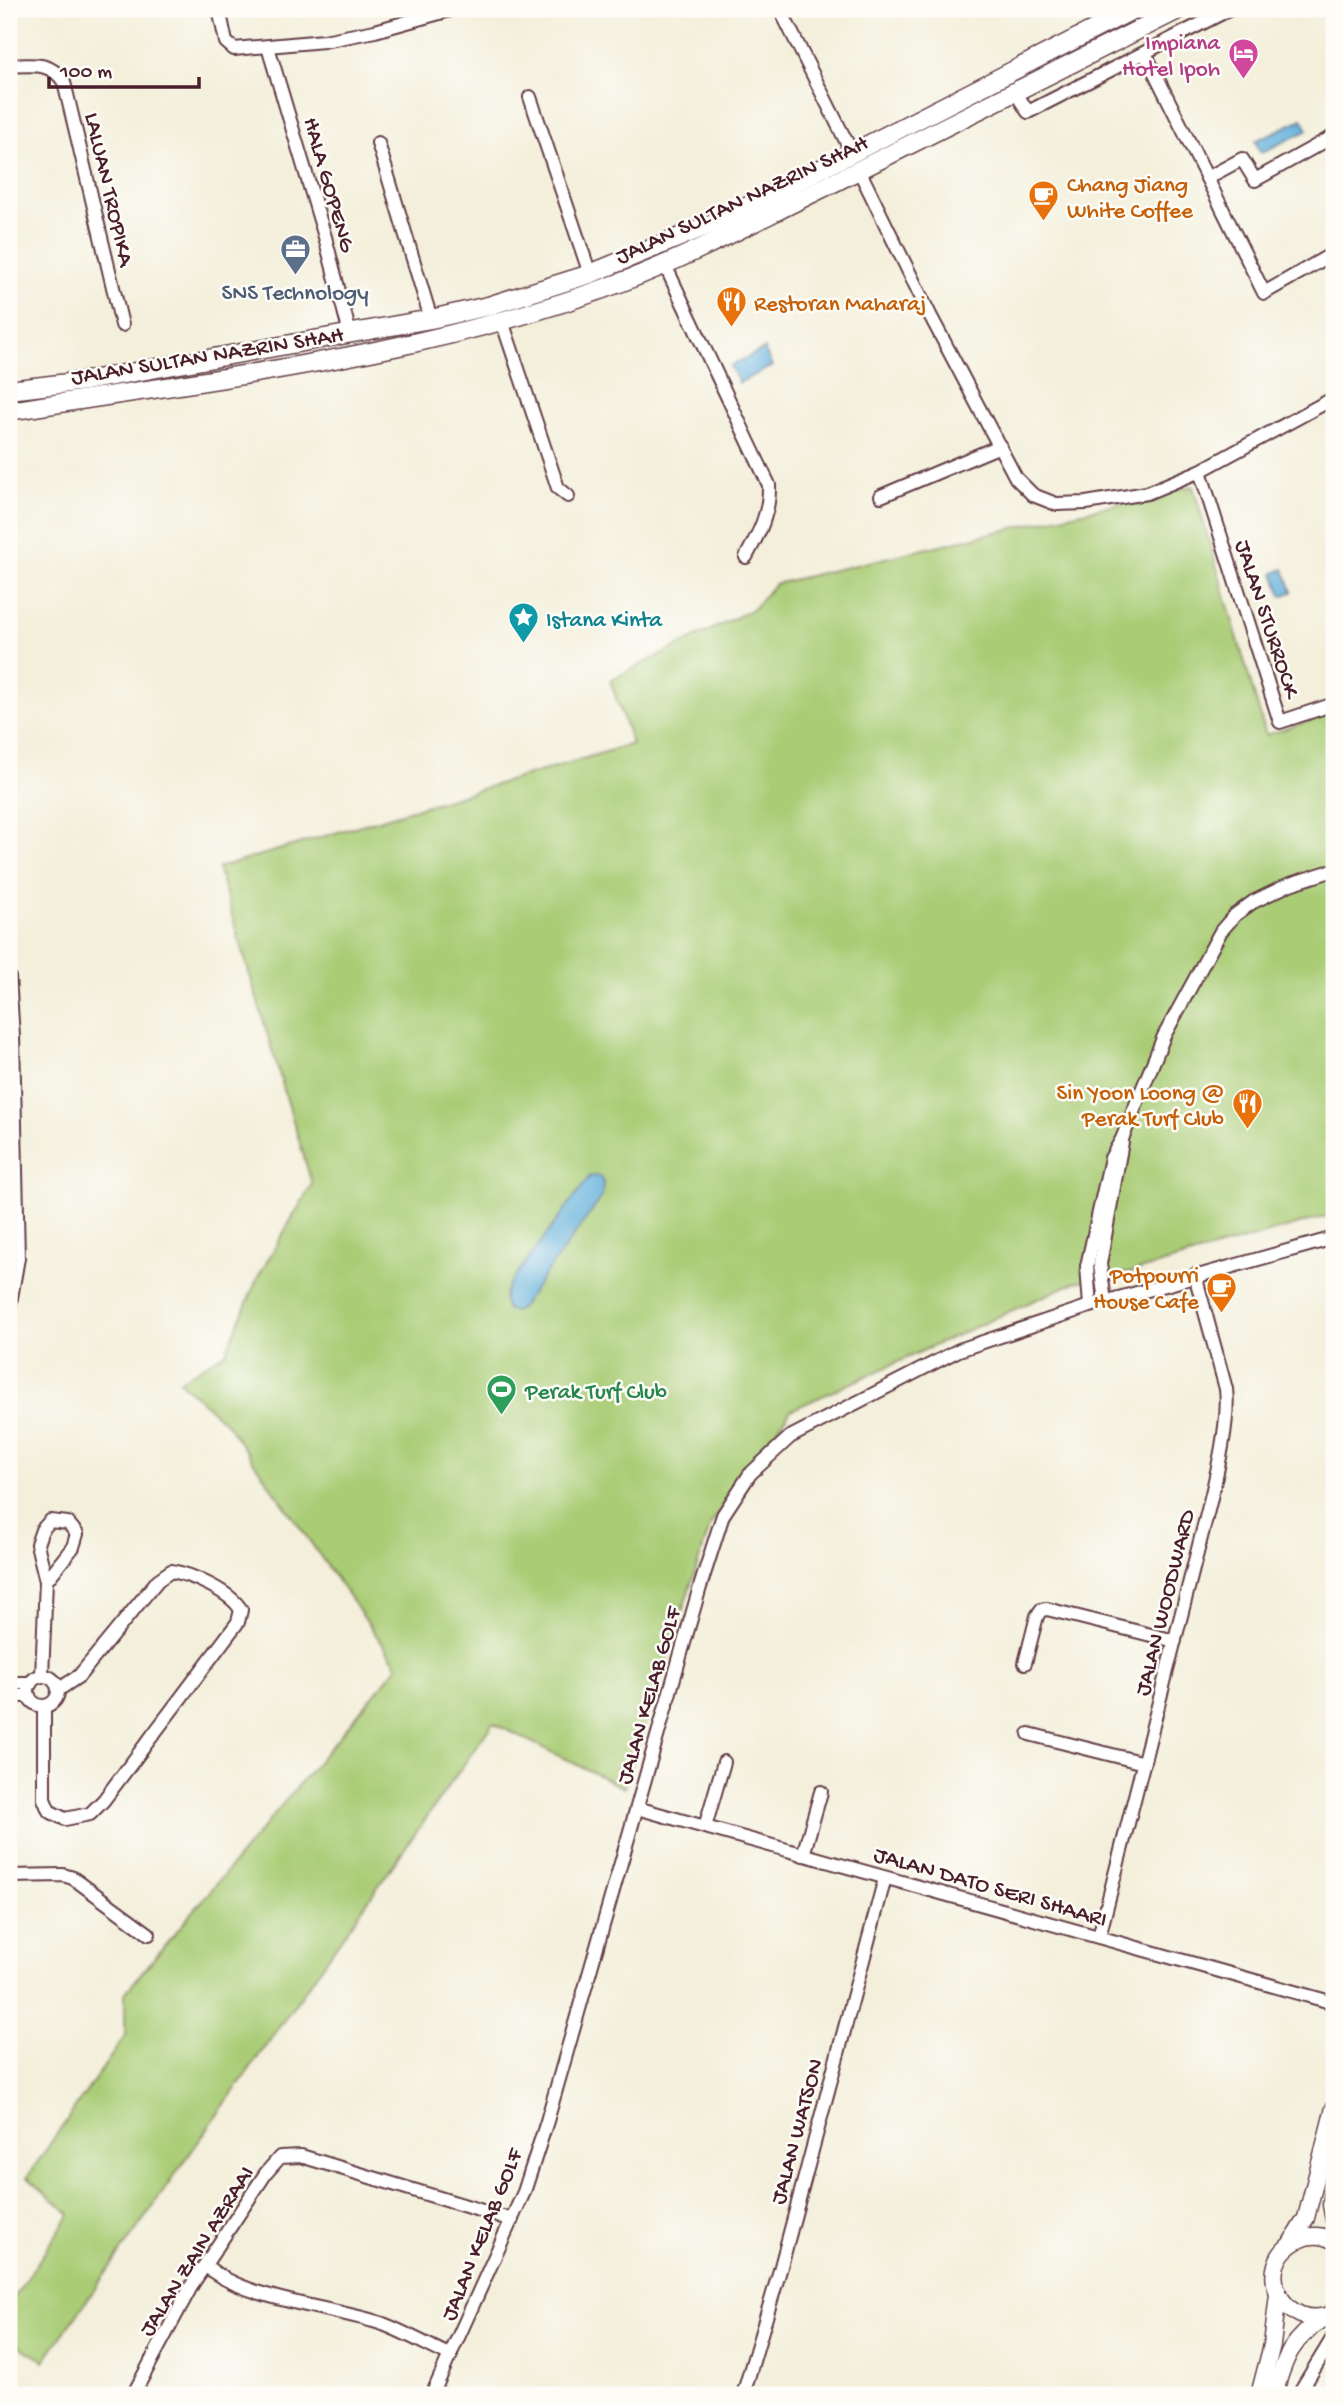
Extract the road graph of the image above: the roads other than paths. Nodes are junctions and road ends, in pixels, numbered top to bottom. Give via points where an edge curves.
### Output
1 (219, 9) edge
2 (454, 9) edge
3 (780, 9) edge
4 (1134, 9) edge
5 (1180, 9) edge
6 (1202, 9) edge
7 (1230, 9) edge
8 (1203, 23) junction
9 (268, 47) junction
10 (1144, 52) junction
11 (9, 66) edge
12 (1014, 90) junction
13 (530, 97) dead end
14 (1334, 136) edge
15 (378, 143) dead end
16 (852, 153) junction
17 (859, 170) junction
18 (1207, 178) junction
19 (1334, 253) edge
20 (665, 265) junction
21 (590, 274) junction
22 (432, 319) junction
23 (502, 321) junction
24 (122, 325) dead end
25 (351, 334) junction
26 (9, 390) edge
27 (1334, 398) edge
28 (9, 411) edge
29 (1000, 446) junction
30 (1200, 471) junction
31 (568, 496) dead end
32 (881, 496) dead end
33 (746, 557) dead end
34 (1334, 704) edge
35 (1334, 870) edge
36 (9, 977) edge
37 (1122, 1139) junction
38 (1334, 1230) edge
39 (1334, 1238) edge
40 (1195, 1275) junction
41 (1105, 1302) junction
42 (1090, 1306) junction
43 (9, 1308) edge
44 (46, 1581) junction
45 (1175, 1641) junction
46 (1025, 1663) dead end
47 (9, 1683) edge
48 (34, 1685) junction
49 (58, 1690) junction
50 (9, 1696) edge
51 (44, 1706) junction
52 (1029, 1734) dead end
53 (724, 1762) dead end
54 (1144, 1763) junction
55 (821, 1791) dead end
56 (637, 1808) junction
57 (705, 1827) junction
58 (803, 1855) junction
59 (9, 1876) edge
60 (885, 1878) junction
61 (149, 1934) dead end
62 (1099, 1937) junction
63 (1334, 2003) edge
64 (1334, 2108) edge
65 (1334, 2186) edge
66 (512, 2220) junction
67 (1334, 2220) edge
68 (1334, 2241) edge
69 (1290, 2245) junction
70 (205, 2265) junction
71 (1278, 2294) junction
72 (1331, 2315) edge
73 (1334, 2336) edge
74 (452, 2356) junction
75 (136, 2394) edge
76 (432, 2395) edge
77 (743, 2395) edge
78 (1259, 2395) edge
79 (1275, 2395) edge
80 (1298, 2395) edge

1 - 9 street via 226,41 234,49
2 - 9 street via 374,31
3 - 16 street
4 - 16 highway, JALAN SULTAN NAZRIN SHAH
5 - 12 highway, JALAN SULTAN NAZRIN SHAH
6 - 8 street
7 - 8 street
8 - 10 street
9 - 25 street, HALA GOPENG
10 - 12 street via 1028,112
10 - 18 street
11 - 24 street, LALUAN TROPIKA via 51,68 64,82
12 - 17 highway, JALAN SULTAN NAZRIN SHAH
13 - 21 street
14 - 18 street via 1255,180 1241,159
15 - 22 street
16 - 21 highway, JALAN SULTAN NAZRIN SHAH via 721,220
17 - 20 highway, JALAN SULTAN NAZRIN SHAH
17 - 29 street
18 - 19 street via 1264,293
20 - 23 highway, JALAN SULTAN NAZRIN SHAH
20 - 33 street via 769,485 763,527
21 - 22 highway, JALAN SULTAN NAZRIN SHAH
22 - 25 highway, JALAN SULTAN NAZRIN SHAH
23 - 28 highway, JALAN SULTAN NAZRIN SHAH via 379,351
23 - 31 street via 558,488
25 - 26 highway, JALAN SULTAN NAZRIN SHAH
27 - 30 street
29 - 30 street via 1016,478 1033,495 1056,505 1147,493
29 - 32 street
30 - 34 street, JALAN STURROCK via 1280,722
35 - 37 street via 1253,902 1221,931 1164,1036
36 - 43 street via 18,1258
37 - 41 street via 1100,1264
37 - 42 street via 1111,1158 1087,1266
38 - 40 street, JALAN KELAB GOLF
39 - 40 street, JALAN KELAB GOLF
40 - 41 street, JALAN KELAB GOLF
40 - 45 street, JALAN WOODWARD via 1227,1400 1210,1501
41 - 42 street, JALAN KELAB GOLF
42 - 56 street, JALAN KELAB GOLF via 959,1350 790,1437 750,1474 723,1515
44 - 44 street via 39,1537 50,1521 68,1523 77,1534 73,1547
44 - 48 street
45 - 46 street via 1047,1609 1037,1616
45 - 54 street, JALAN WOODWARD
47 - 48 street
48 - 49 street via 55,1682
48 - 50 street
48 - 51 street via 35,1703
49 - 51 street
49 - 51 street via 79,1676 158,1580 171,1571 185,1573 235,1600 240,1610 238,1622 90,1814 65,1819 49,1811 44,1799
52 - 54 street
53 - 57 street
54 - 62 street, JALAN WOODWARD
55 - 58 street
56 - 57 street, JALAN DATO SERI SHAARI
56 - 66 street, JALAN KELAB GOLF via 547,2121
57 - 58 street, JALAN DATO SERI SHAARI
58 - 60 street, JALAN DATO SERI SHAARI
59 - 61 street via 73,1878
60 - 62 street, JALAN DATO SERI SHAARI
60 - 77 street, JALAN WATSON
62 - 63 street, JALAN DATO SERI SHAARI
64 - 69 main road via 1306,2218
65 - 67 main road
66 - 70 street, JALAN ZAIN AZRAAI via 300,2156 281,2157
66 - 74 street, JALAN KELAB GOLF
68 - 69 main road via 1314,2236
69 - 71 main road via 1276,2264
70 - 74 street via 241,2287 383,2325
70 - 75 street, JALAN ZAIN AZRAAI
71 - 72 main road via 1293,2312 1304,2317
71 - 78 main road via 1272,2345
72 - 79 main road via 1311,2326 1287,2354
73 - 80 street
74 - 76 street, JALAN KELAB GOLF

